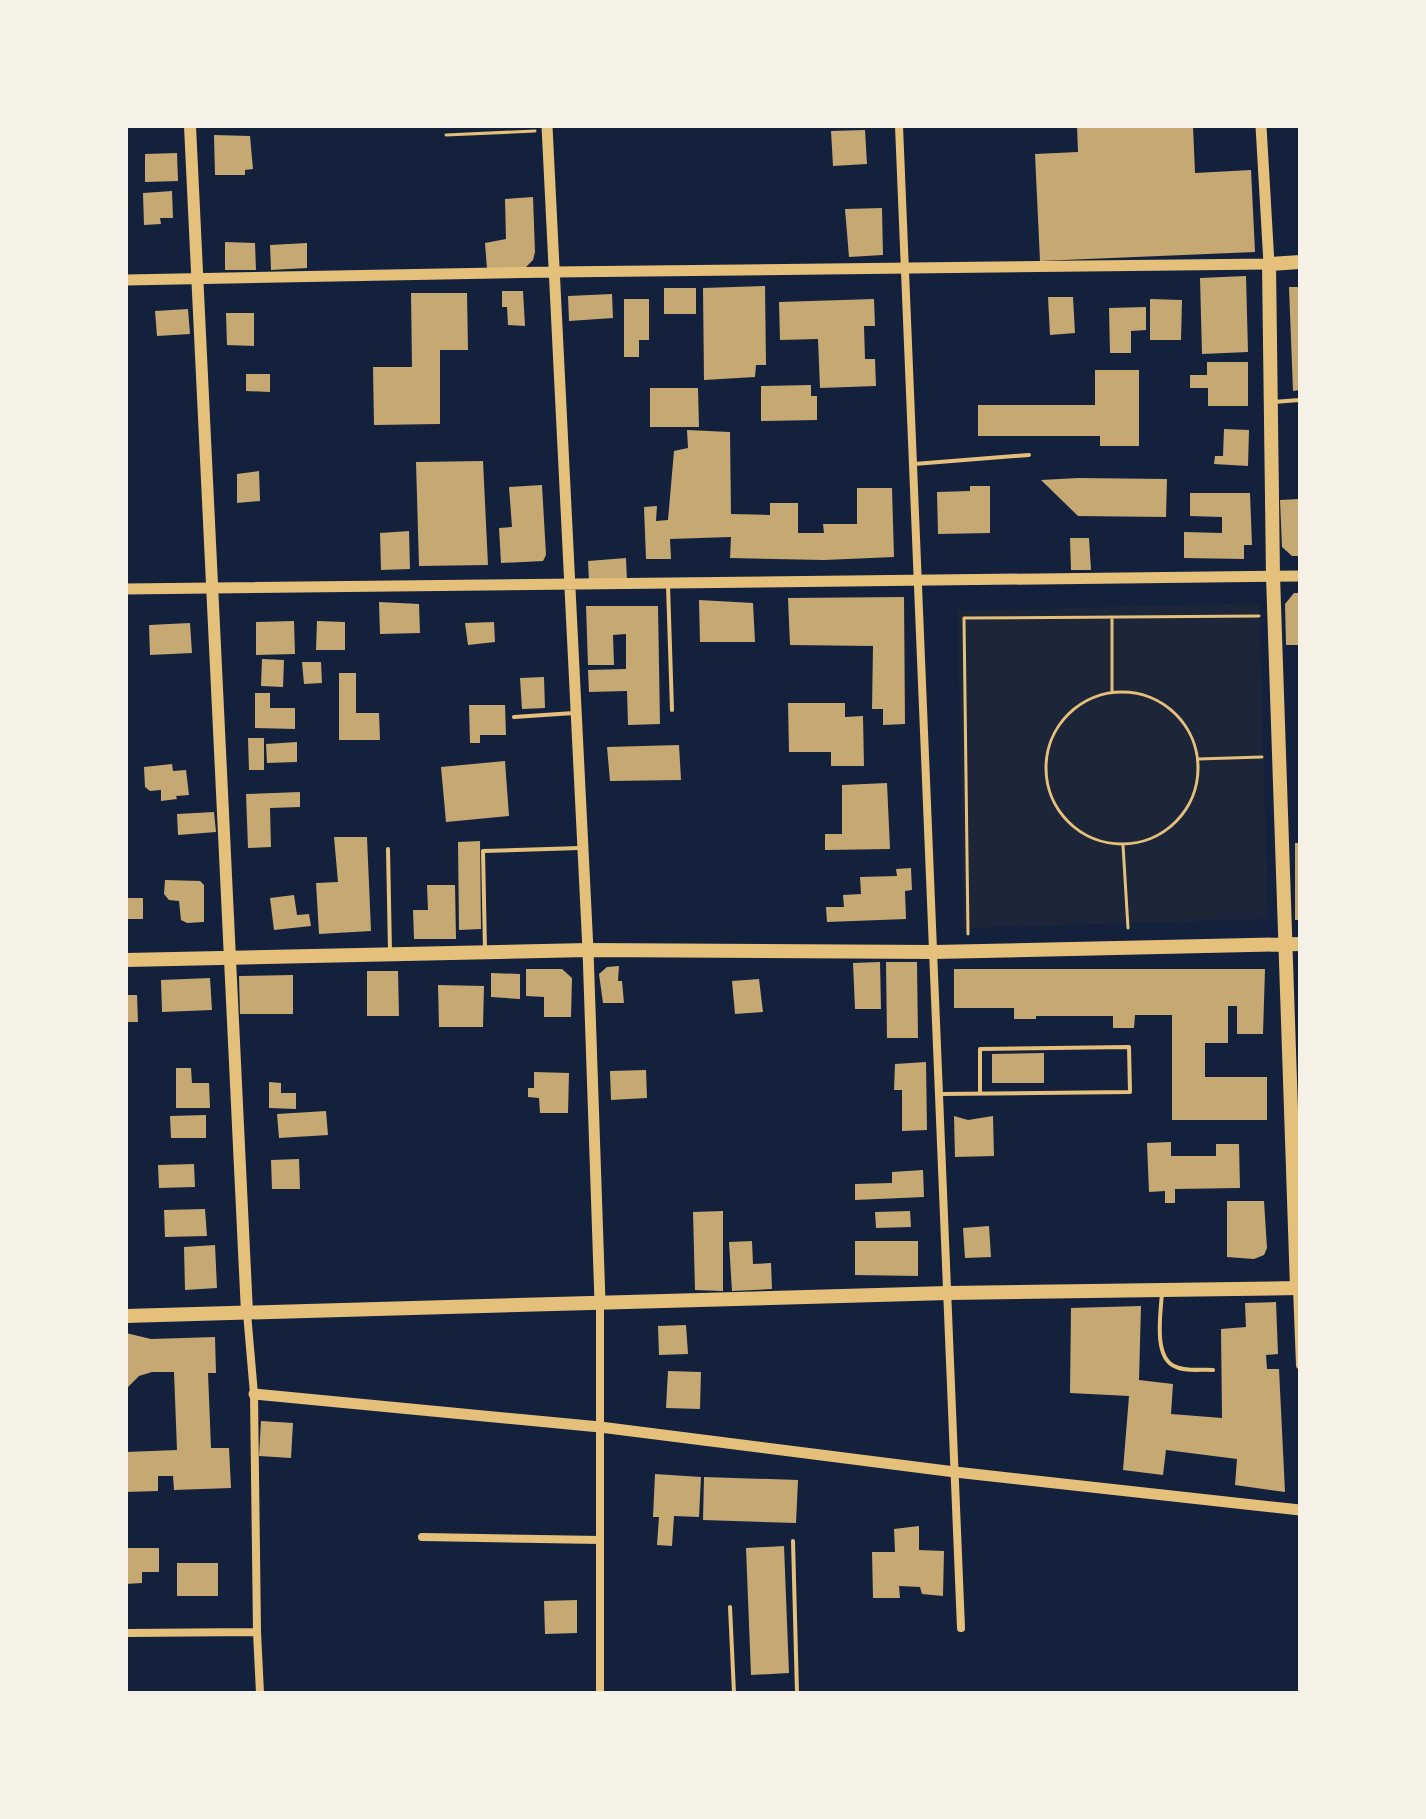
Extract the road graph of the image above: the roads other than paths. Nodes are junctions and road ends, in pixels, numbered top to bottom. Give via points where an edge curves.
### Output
1 (190, 126) edge
2 (899, 126) edge
3 (1261, 126) edge
4 (544, 128) edge
5 (1300, 262) edge
6 (1269, 264) junction
7 (905, 267) junction
8 (554, 272) junction
9 (197, 279) junction
10 (126, 280) edge
11 (1300, 400) edge
12 (1271, 402) junction
13 (1029, 455) dead end
14 (914, 464) junction
15 (1273, 576) junction
16 (1300, 576) edge
17 (918, 580) junction
18 (668, 583) junction
19 (570, 584) junction
20 (212, 588) junction
21 (126, 589) edge
22 (672, 710) dead end
23 (576, 713) junction
24 (514, 717) dead end
25 (583, 848) junction
26 (388, 849) dead end
27 (1293, 944) edge
28 (588, 950) junction
29 (485, 952) junction
30 (934, 952) junction
31 (390, 954) junction
32 (230, 958) junction
33 (126, 960) edge
34 (980, 1093) junction
35 (940, 1094) junction
36 (1295, 1099) edge
37 (1298, 1288) edge
38 (1162, 1290) junction
39 (948, 1293) junction
40 (600, 1302) junction
41 (247, 1313) junction
42 (126, 1316) edge
43 (1300, 1365) edge
44 (1213, 1370) dead end
45 (254, 1394) junction
46 (600, 1427) junction
47 (955, 1472) junction
48 (1300, 1510) edge
49 (422, 1537) dead end
50 (600, 1540) junction
51 (793, 1541) dead end
52 (730, 1607) dead end
53 (961, 1628) dead end
54 (257, 1632) junction
55 (126, 1633) edge
56 (260, 1693) edge
57 (600, 1693) edge
58 (734, 1693) edge
59 (797, 1693) edge

1 - 9 main road
2 - 7 street
3 - 6 street
4 - 8 street
5 - 6 main road
6 - 7 street
6 - 12 main road
7 - 8 street
7 - 14 street
8 - 9 street
8 - 19 street
9 - 10 street
9 - 20 main road
11 - 12 lane
12 - 15 main road
13 - 14 lane
14 - 17 street
15 - 16 street
15 - 17 street
15 - 27 main road
17 - 18 street
17 - 30 street
18 - 19 street
18 - 22 lane
19 - 20 street
19 - 23 street
20 - 21 street
20 - 32 main road
23 - 24 lane
23 - 25 street
25 - 28 street
25 - 29 lane via 483,851
26 - 31 lane
27 - 30 main road
27 - 36 main road
28 - 29 main road
28 - 30 main road
28 - 40 street
29 - 31 main road
30 - 35 street
31 - 32 main road
32 - 33 main road
32 - 41 main road
34 - 34 lane via 1130,1092 1129,1047 980,1049
34 - 35 lane
35 - 39 street
36 - 37 main road
37 - 38 main road
37 - 43 street
38 - 39 main road
38 - 44 lane via 1160,1345 1165,1357 1181,1369
39 - 40 main road
39 - 47 street
40 - 41 main road
40 - 46 street
41 - 42 main road
41 - 45 street
45 - 46 street
45 - 54 street
46 - 47 street
46 - 50 street
47 - 48 street
47 - 53 street
49 - 50 street
50 - 57 street
51 - 59 lane
52 - 58 lane
54 - 55 street
54 - 56 street

